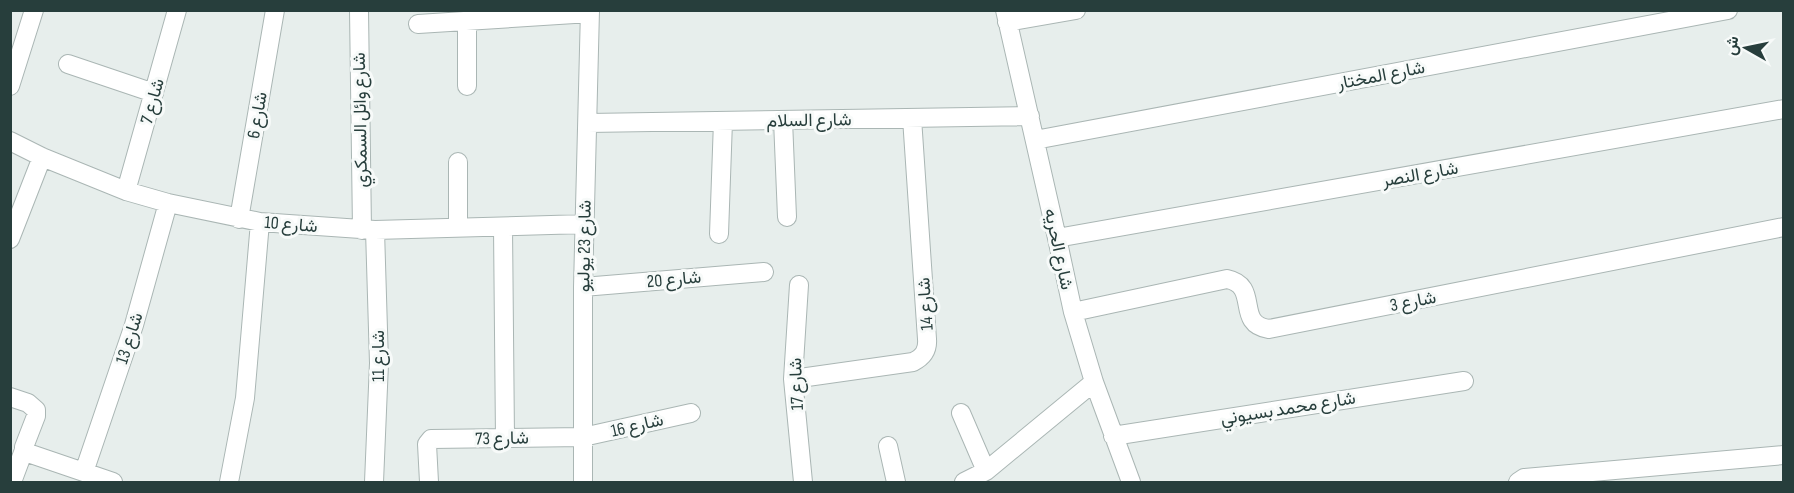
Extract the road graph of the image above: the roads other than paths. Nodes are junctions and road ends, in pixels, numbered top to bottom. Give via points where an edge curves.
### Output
1 (34, 10) edge
2 (177, 10) edge
3 (275, 10) edge
4 (359, 10) edge
5 (1076, 10) edge
6 (1728, 10) edge
7 (590, 12) edge
8 (1006, 16) edge
9 (467, 21) junction
10 (418, 24) dead end
11 (68, 64) dead end
12 (10, 86) edge
13 (466, 86) dead end
14 (154, 93) junction
15 (1784, 109) edge
16 (1030, 116) junction
17 (912, 118) junction
18 (783, 120) junction
19 (723, 121) junction
20 (588, 123) junction
21 (1035, 140) junction
22 (10, 141) edge
23 (42, 157) junction
24 (458, 162) dead end
25 (126, 190) junction
26 (168, 203) junction
27 (787, 217) dead end
28 (239, 219) junction
29 (260, 222) junction
30 (585, 224) junction
31 (503, 226) junction
32 (1784, 227) edge
33 (458, 228) junction
34 (369, 230) junction
35 (719, 234) dead end
36 (1058, 238) junction
37 (10, 239) edge
38 (764, 272) dead end
39 (799, 285) dead end
40 (583, 287) junction
41 (1073, 312) junction
42 (793, 379) junction
43 (1464, 381) dead end
44 (1094, 382) junction
45 (10, 397) edge
46 (691, 413) dead end
47 (961, 413) dead end
48 (1113, 435) junction
49 (583, 437) junction
50 (505, 438) junction
51 (888, 446) dead end
52 (24, 450) junction
53 (1784, 455) edge
54 (986, 471) junction
55 (84, 472) junction
56 (12, 483) edge
57 (113, 483) edge
58 (229, 483) edge
59 (374, 483) edge
60 (429, 483) edge
61 (583, 483) edge
62 (803, 483) edge
63 (896, 483) edge
64 (964, 483) edge
65 (1131, 483) edge
66 (1518, 483) edge

1 - 12 street
2 - 14 street, شارع 7
3 - 28 street, شارع 6
4 - 34 street, شارع وائل السمكري
5 - 8 street
6 - 21 street, شارع المختار
7 - 9 street
7 - 20 street, شارع 23 يوليو
8 - 16 street, شارع الحريه
9 - 10 street
9 - 13 street
11 - 14 street
14 - 25 street, شارع 7
15 - 36 street, شارع النصر
16 - 17 street, شارع السلام
16 - 21 street, شارع الحريه
17 - 18 street, شارع السلام
17 - 42 street, شارع 14 via 928,346 925,354 913,362
18 - 19 street, شارع السلام
18 - 27 street
19 - 20 street, شارع السلام
19 - 35 street
20 - 30 street, شارع 23 يوليو
21 - 36 street, شارع الحريه
22 - 23 street, شارع 10
23 - 25 street, شارع 10
23 - 37 street
24 - 33 street
25 - 26 street, شارع 10
26 - 28 street, شارع 10
26 - 55 street, شارع 13 via 134,325
28 - 29 street, شارع 10
29 - 34 street, شارع 10
29 - 58 street via 245,398
30 - 31 street, شارع 10
30 - 40 street, شارع 23 يوليو
31 - 33 street, شارع 10
31 - 50 street
32 - 41 street, شارع 3 via 1269,329 1251,321 1244,290 1227,279
33 - 34 street, شارع 10
34 - 59 street, شارع 11 via 379,363
36 - 41 street, شارع الحريه
38 - 40 street, شارع 20
39 - 42 street, شارع 17
40 - 49 street, شارع 23 يوليو
41 - 44 street, شارع الحريه
42 - 62 street, شارع 17
43 - 48 street, شارع محمد بسيوني
44 - 48 street, شارع الحريه
44 - 54 street
45 - 52 street via 36,410
46 - 49 street, شارع 16
47 - 54 street
48 - 65 street, شارع الحريه
49 - 50 street, شارع 73
49 - 61 street, شارع 23 يوليو
50 - 60 street, شارع 73 via 431,439 427,448
51 - 63 street
52 - 55 street
52 - 56 street
53 - 66 street via 1524,478
54 - 64 street
55 - 57 street

